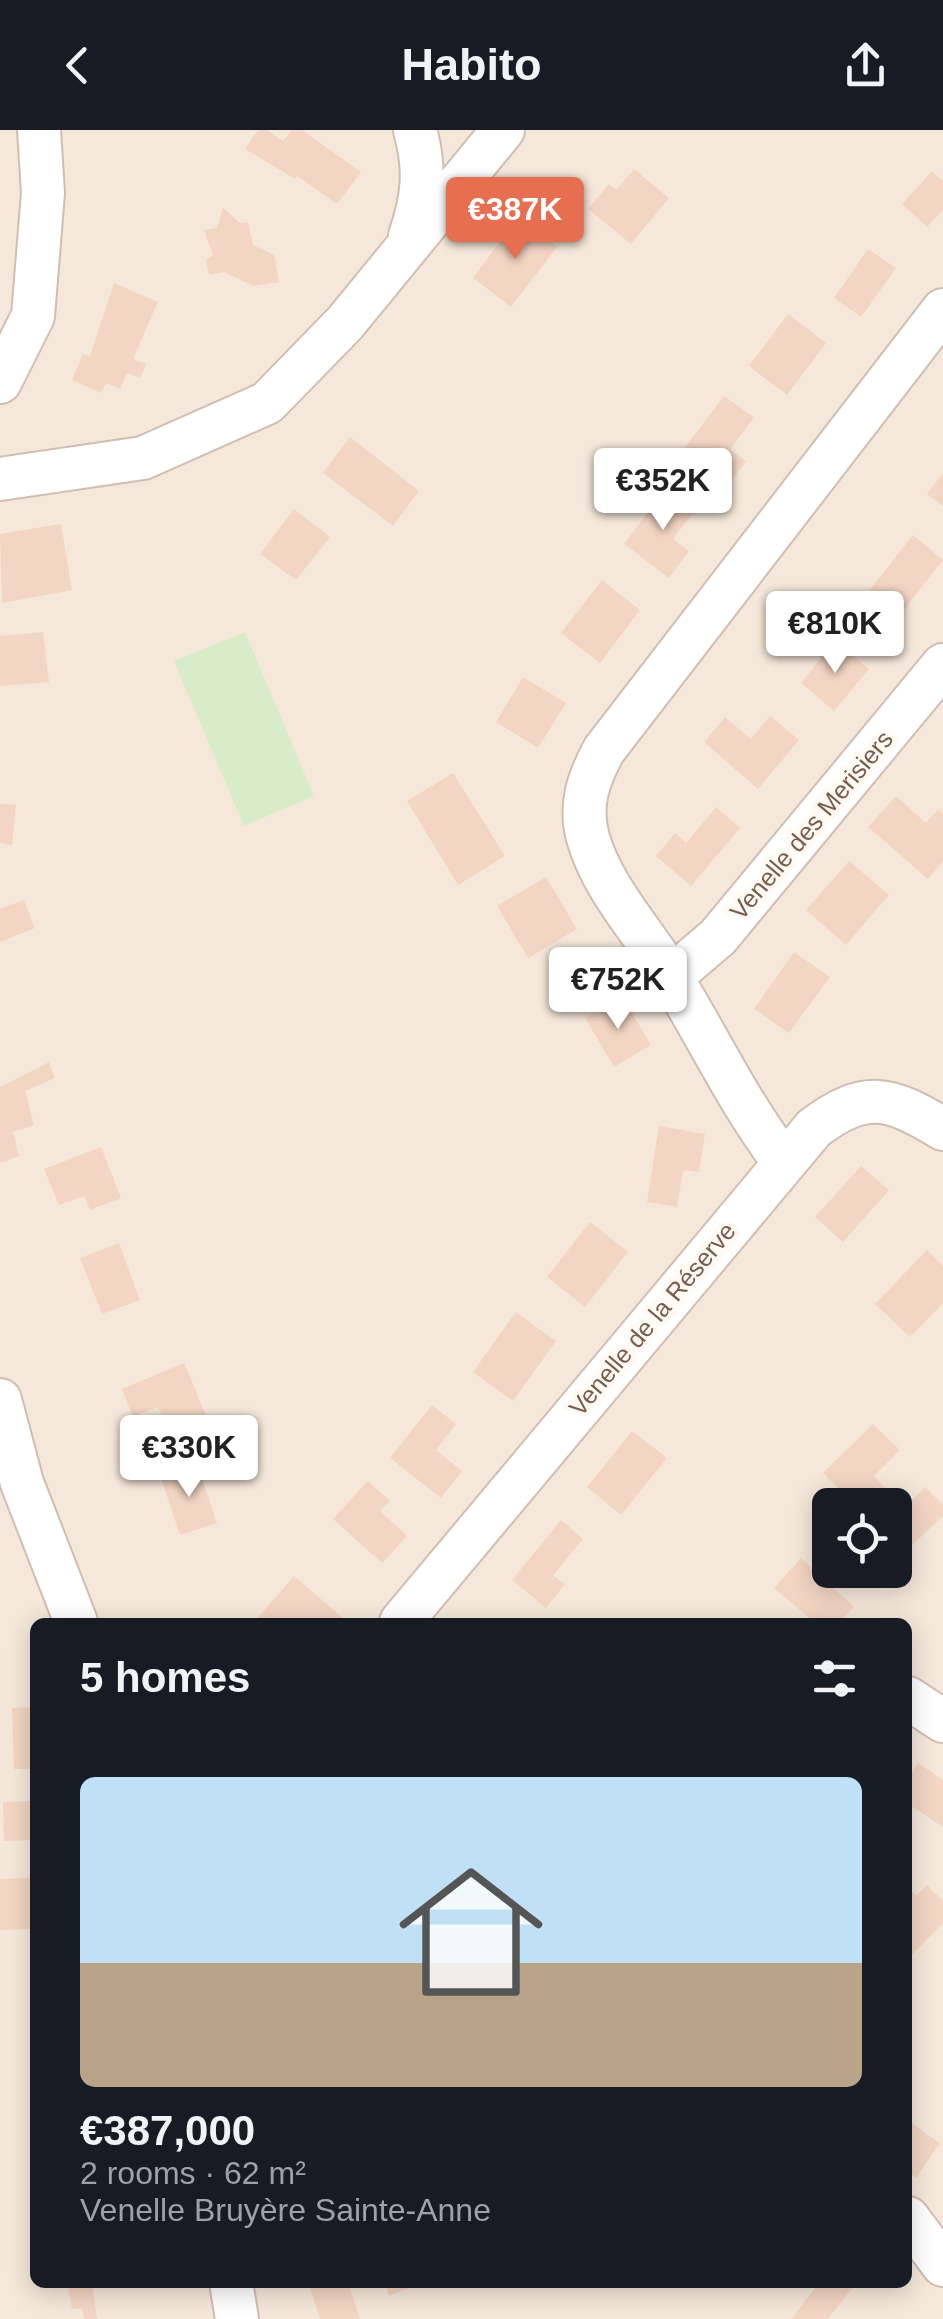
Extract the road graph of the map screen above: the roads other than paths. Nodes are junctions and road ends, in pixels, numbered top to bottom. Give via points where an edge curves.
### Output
1 (9, 130) edge
2 (39, 130) edge
3 (415, 130) edge
4 (428, 130) edge
5 (501, 134) edge
6 (43, 193) junction
7 (406, 248) junction
8 (943, 310) edge
9 (0, 382) edge
10 (0, 479) edge
11 (943, 664) edge
12 (671, 978) junction
13 (943, 1129) edge
14 (783, 1161) junction
15 (0, 1400) edge
16 (74, 1618) edge
17 (404, 1618) edge
18 (912, 1701) edge
19 (943, 1721) edge
20 (912, 2223) edge
21 (943, 2265) edge
22 (232, 2288) edge
23 (237, 2319) edge

1 - 6 street
2 - 6 street
3 - 7 street via 424,162 421,205
4 - 5 street via 466,143
5 - 7 street
6 - 9 street via 33,316
7 - 10 street via 267,404 143,458
8 - 12 street via 592,770 584,814 598,866
11 - 12 street, Venelle des Merisiers via 718,937
12 - 14 street via 741,1105
13 - 14 street, Venelle de la Réserve via 909,1109 855,1102 814,1128
14 - 17 street, Venelle de la Réserve
15 - 16 street via 22,1482
18 - 19 street
20 - 21 street
22 - 23 street

